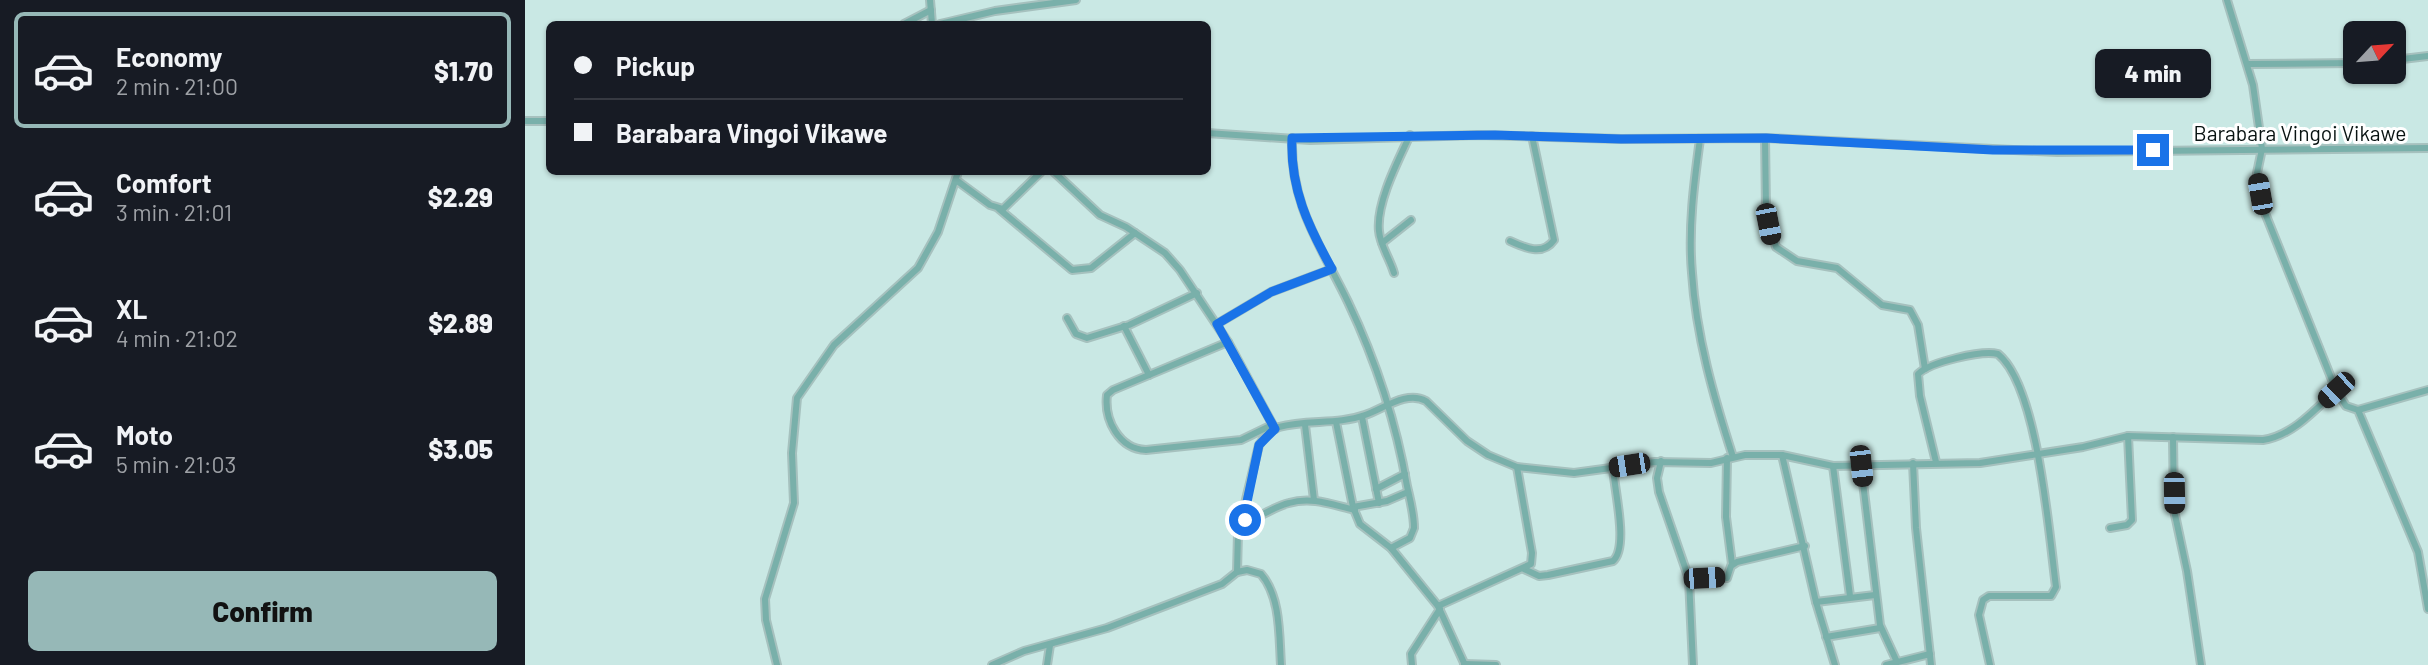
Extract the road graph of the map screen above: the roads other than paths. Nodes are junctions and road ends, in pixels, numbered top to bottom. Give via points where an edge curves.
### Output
1 (930, 0) edge
2 (1076, 0) edge
3 (2227, 0) edge
4 (931, 10) junction
5 (910, 21) edge
6 (932, 21) edge
7 (952, 21) edge
8 (2428, 56) edge
9 (2406, 59) edge
10 (2343, 62) edge
11 (2248, 64) junction
12 (525, 121) edge
13 (546, 121) edge
14 (1211, 133) edge
15 (1410, 135) junction
16 (1532, 136) junction
17 (1292, 138) junction
18 (1765, 138) junction
19 (1700, 139) junction
20 (2428, 148) edge
21 (2262, 149) junction
22 (957, 175) edge
23 (1038, 175) edge
24 (1057, 175) edge
25 (956, 180) junction
26 (999, 209) junction
27 (1411, 220) dead end
28 (1135, 233) junction
29 (1510, 241) dead end
30 (1382, 243) junction
31 (1332, 269) junction
32 (1394, 273) dead end
33 (1197, 293) junction
34 (1067, 318) dead end
35 (1217, 324) junction
36 (1124, 326) junction
37 (1229, 342) junction
38 (1925, 369) junction
39 (1149, 375) junction
40 (2336, 390) junction
41 (2428, 390) edge
42 (1389, 406) junction
43 (2358, 410) junction
44 (1362, 416) junction
45 (1336, 422) junction
46 (1305, 425) junction
47 (1274, 427) junction
48 (2128, 436) junction
49 (2173, 437) junction
50 (1782, 455) junction
51 (2038, 455) junction
52 (1730, 458) junction
53 (1661, 461) junction
54 (1936, 462) junction
55 (1913, 463) junction
56 (1833, 466) junction
57 (1861, 466) junction
58 (1517, 467) junction
59 (1613, 467) junction
60 (1405, 474) junction
61 (1376, 489) junction
62 (1408, 492) junction
63 (1314, 500) junction
64 (1379, 503) junction
65 (1354, 509) junction
66 (1243, 521) junction
67 (2111, 528) dead end
68 (1805, 546) junction
69 (1391, 548) junction
70 (1732, 564) junction
71 (1524, 569) junction
72 (1237, 572) junction
73 (1689, 579) junction
74 (2426, 589) edge
75 (1875, 595) junction
76 (1850, 596) junction
77 (1816, 602) junction
78 (1439, 607) junction
79 (2428, 609) edge
80 (1880, 628) junction
81 (1826, 637) junction
82 (1050, 645) junction
83 (1930, 654) junction
84 (1897, 662) junction
85 (1465, 664) edge
86 (777, 665) edge
87 (992, 665) edge
88 (1047, 665) edge
89 (1280, 665) edge
90 (1412, 665) edge
91 (1496, 665) edge
92 (1693, 665) edge
93 (1835, 665) edge
94 (1886, 665) edge
95 (1931, 665) edge
96 (1990, 665) edge
97 (2201, 665) edge

1 - 4 street
2 - 7 street via 995,10
3 - 11 street
4 - 5 street
4 - 6 street
8 - 9 street
10 - 11 street
11 - 21 street
12 - 13 street
14 - 17 street, Barabara Vingoi Vikawe
15 - 16 street, Barabara Vingoi Vikawe
15 - 17 street, Barabara Vingoi Vikawe
15 - 30 street via 1384,199 1378,231
16 - 19 street, Barabara Vingoi Vikawe
16 - 29 street via 1554,240 1537,250
17 - 31 street via 1291,163 1300,206
18 - 19 street, Barabara Vingoi Vikawe
18 - 21 street, Barabara Vingoi Vikawe via 2005,151
18 - 38 street via 1766,209 1776,247 1797,261 1837,268 1882,305 1910,310 1918,324
19 - 52 street via 1691,273 1708,373
20 - 21 street, Barabara Vingoi Vikawe
21 - 40 street via 2257,173 2265,213
22 - 25 street
23 - 26 street via 1008,207
24 - 28 street via 1100,215
25 - 26 street
25 - 86 street via 938,232 918,268 834,345 797,398 794,503 765,599
26 - 28 street via 1072,270 1091,268
27 - 30 street
28 - 33 street via 1172,260
30 - 32 street
31 - 35 street via 1271,292
31 - 42 street via 1363,334
33 - 35 street
33 - 36 street
34 - 36 street via 1082,338
35 - 37 street
36 - 39 street
37 - 39 street
37 - 47 street
38 - 51 street via 1946,360 1998,354 2015,374
38 - 54 street via 1918,374 1918,384
39 - 47 street via 1107,395 1119,438 1134,449 1241,440
40 - 43 street via 2346,406
40 - 49 street via 2296,425 2268,440
41 - 43 street
42 - 44 street
42 - 58 street via 1419,397 1467,441
42 - 60 street
43 - 74 street via 2418,552
44 - 45 street
44 - 61 street
45 - 46 street
45 - 65 street
46 - 47 street
46 - 63 street
47 - 66 street via 1259,445
48 - 49 street
48 - 51 street
48 - 67 street via 2131,520
49 - 97 street via 2174,510
50 - 52 street
50 - 56 street
50 - 68 street
51 - 54 street via 1968,464
51 - 96 street via 2056,591 2051,596 1989,596 1983,600 1979,615
52 - 53 street via 1697,464
52 - 70 street via 1726,517
53 - 59 street
53 - 73 street via 1659,492
54 - 55 street
55 - 57 street
55 - 83 street
56 - 57 street
56 - 76 street
57 - 75 street
58 - 59 street via 1574,473
58 - 71 street via 1532,553 1531,564
59 - 71 street via 1622,539 1619,556 1548,575
60 - 61 street
60 - 62 street
61 - 64 street
62 - 64 street
62 - 69 street via 1414,528 1410,538
63 - 65 street
63 - 66 street via 1290,503
64 - 65 street
65 - 69 street via 1364,529
66 - 72 street
68 - 70 street
68 - 77 street
69 - 78 street
70 - 73 street via 1727,578
71 - 78 street
72 - 82 street via 1213,589
72 - 89 street via 1261,574 1269,587 1278,623
73 - 92 street
74 - 79 street
75 - 76 street
75 - 80 street
76 - 77 street
77 - 81 street
78 - 85 street
78 - 90 street via 1411,654
80 - 81 street
80 - 84 street
81 - 93 street
82 - 87 street
82 - 88 street
83 - 84 street
83 - 95 street
84 - 94 street
85 - 91 street

